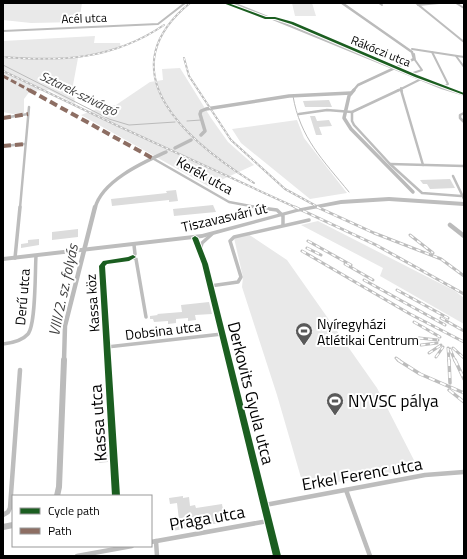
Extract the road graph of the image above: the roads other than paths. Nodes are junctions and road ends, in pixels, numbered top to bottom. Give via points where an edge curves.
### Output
1 (185, 3) edge
2 (233, 3) edge
3 (379, 3) edge
4 (439, 3) edge
5 (456, 3) edge
6 (417, 4) edge
7 (382, 5) dead end
8 (464, 8) edge
9 (3, 30) edge
10 (464, 42) edge
11 (412, 49) dead end
12 (432, 52) junction
13 (414, 54) dead end
14 (456, 56) junction
15 (464, 57) edge
16 (464, 67) edge
17 (410, 74) junction
18 (421, 79) junction
19 (401, 88) junction
20 (442, 88) junction
21 (464, 96) edge
22 (29, 106) dead end
23 (352, 112) junction
24 (464, 113) edge
25 (28, 114) junction
26 (299, 114) dead end
27 (3, 117) edge
28 (464, 122) edge
29 (25, 144) junction
30 (3, 146) edge
31 (154, 159) dead end
32 (390, 164) junction
33 (422, 165) junction
34 (464, 166) edge
35 (453, 176) dead end
36 (463, 199) edge
37 (464, 204) edge
38 (309, 220) dead end
39 (283, 224) junction
40 (212, 234) junction
41 (195, 238) junction
42 (134, 245) junction
43 (200, 250) junction
44 (36, 256) junction
45 (133, 257) junction
46 (15, 258) junction
47 (3, 259) edge
48 (210, 286) junction
49 (146, 317) dead end
50 (222, 334) junction
51 (3, 344) edge
52 (107, 347) junction
53 (20, 370) dead end
54 (464, 472) edge
55 (346, 490) junction
56 (116, 495) edge
57 (264, 505) junction
58 (3, 516) edge
59 (268, 521) junction
60 (153, 542) edge
61 (120, 547) edge
62 (77, 556) edge
63 (157, 556) edge
64 (277, 556) edge
65 (370, 556) edge

1 - 9 street, Acél utca via 158,24
2 - 17 main road, Rákóczi utca
3 - 7 street
4 - 6 street
5 - 8 street
6 - 10 street
11 - 12 street
12 - 14 street
12 - 20 street via 448,84
13 - 17 street via 422,70
14 - 15 street
14 - 16 street
17 - 18 main road, Rákóczi utca
18 - 19 street
18 - 20 main road, Rákóczi utca
19 - 23 street
19 - 33 street
20 - 21 main road, Rákóczi utca
22 - 25 street
23 - 26 street via 327,110
23 - 32 street via 354,125
24 - 28 street via 460,115
25 - 27 street
25 - 29 street
29 - 30 street
29 - 46 street
31 - 39 street, Kerék utca via 229,202 277,210 282,213
32 - 33 street
32 - 36 street via 422,193 458,194
33 - 34 street
35 - 36 street
37 - 40 main road, Tiszavasvári út via 376,199 327,205
38 - 39 street
39 - 48 street via 234,237 230,241 240,281
40 - 41 main road, Tiszavasvári út
40 - 43 street via 202,243
41 - 42 main road, Tiszavasvári út
41 - 43 street, Derkovits Gyula utca
42 - 44 main road, Tiszavasvári út
42 - 45 street
43 - 48 street, Derkovits Gyula utca
44 - 46 main road, Tiszavasvári út
44 - 51 street, Derű utca via 31,332 21,340
45 - 49 street via 136,259
45 - 52 street, Kassa köz via 105,262 102,266
46 - 47 main road, Tiszavasvári út
48 - 50 street, Derkovits Gyula utca
50 - 52 street, Dobsina utca
50 - 57 street, Derkovits Gyula utca
52 - 56 street, Kassa utca
53 - 58 street via 10,508
54 - 55 street, Erkel Ferenc utca via 425,475
55 - 57 street, Erkel Ferenc utca
55 - 65 street
57 - 59 street, Derkovits Gyula utca
59 - 60 street, Prága utca
59 - 64 street, Derkovits Gyula utca
60 - 63 street
61 - 62 street

